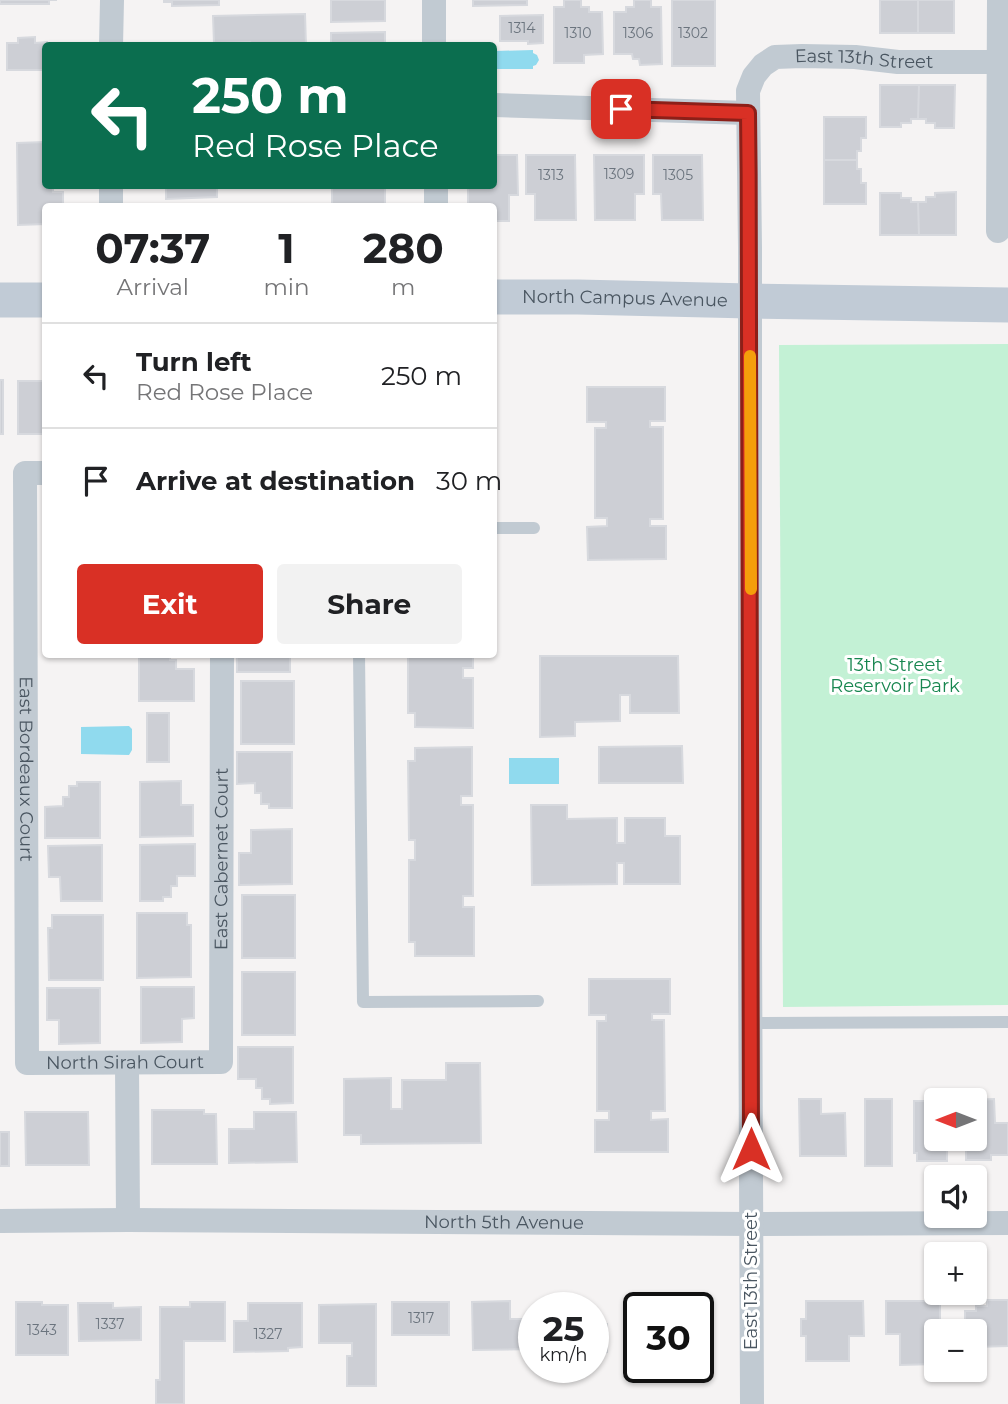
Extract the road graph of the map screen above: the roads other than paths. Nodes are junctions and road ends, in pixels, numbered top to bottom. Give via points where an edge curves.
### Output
1 (111, 0) edge
2 (434, 0) edge
3 (999, 0) edge
4 (111, 42) edge
5 (434, 42) edge
6 (1004, 62) edge
7 (497, 105) edge
8 (748, 113) junction
9 (998, 231) dead end
10 (497, 297) edge
11 (0, 300) edge
12 (42, 300) edge
13 (750, 301) junction
14 (1008, 305) edge
15 (35, 473) edge
16 (497, 528) edge
17 (534, 528) dead end
18 (222, 658) edge
19 (359, 658) edge
20 (538, 1001) dead end
21 (1008, 1022) edge
22 (750, 1023) junction
23 (221, 1062) joint
24 (27, 1063) joint
25 (127, 1063) junction
26 (128, 1220) junction
27 (0, 1221) edge
28 (1008, 1223) edge
29 (751, 1224) junction
30 (752, 1404) edge

1 - 4 street
2 - 5 street
3 - 6 street
6 - 8 street, East 13th Street via 775,57 754,76 748,91
6 - 9 street
7 - 8 street
8 - 13 street, East 13th Street
10 - 13 main road, North Campus Avenue
11 - 12 main road
13 - 14 main road, North Campus Avenue
13 - 22 street, East 13th Street
15 - 24 street, East Bordeaux Court
16 - 17 lane
18 - 23 street, East Cabernet Court
19 - 20 lane via 363,1002
21 - 22 lane
22 - 29 street, East 13th Street
23 - 25 street, North Sirah Court
24 - 25 street, North Sirah Court
25 - 26 street
26 - 27 street, North 5th Avenue
26 - 29 street, North 5th Avenue
28 - 29 street, North 5th Avenue
29 - 30 street, East 13th Street

